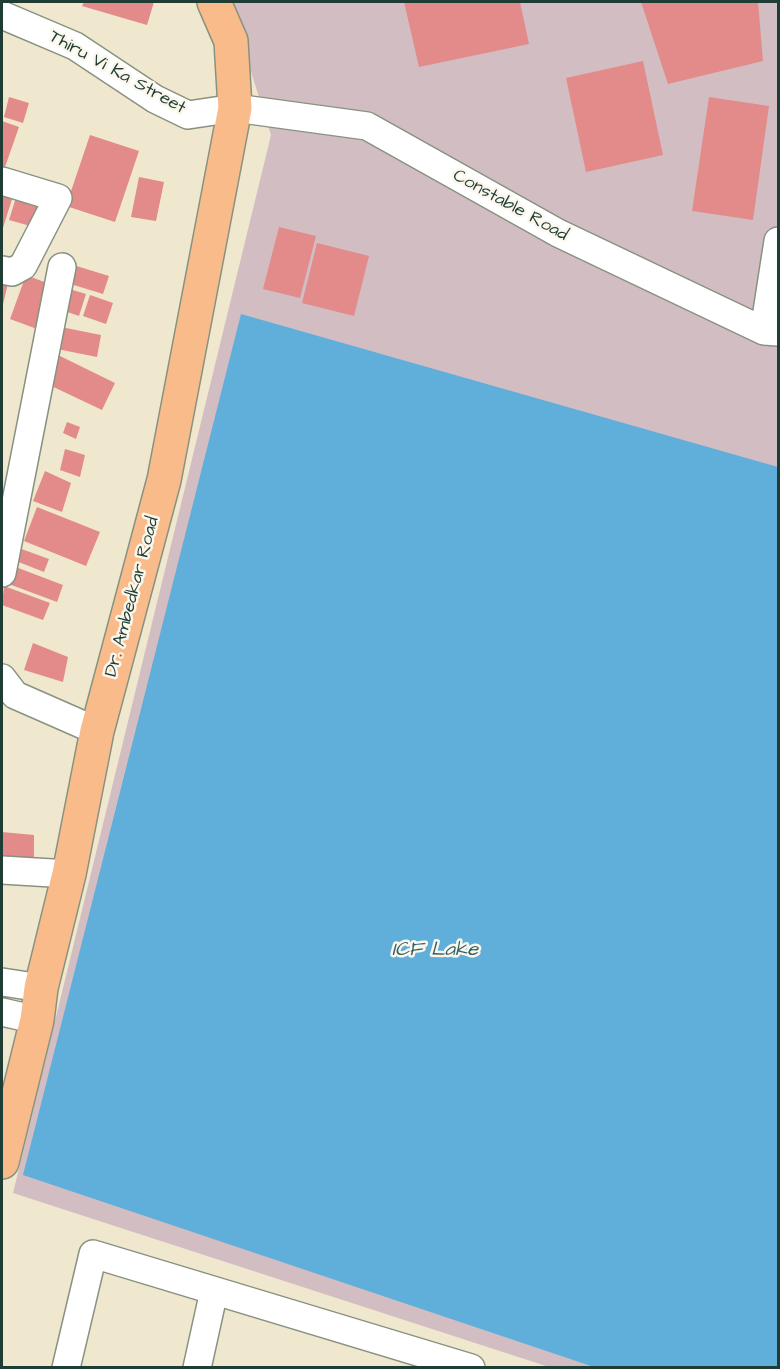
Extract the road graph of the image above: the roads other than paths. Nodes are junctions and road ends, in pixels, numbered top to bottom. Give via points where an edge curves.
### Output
1 (214, 2) edge
2 (2, 15) edge
3 (235, 108) junction
4 (2, 181) edge
5 (778, 241) edge
6 (63, 267) dead end
7 (2, 270) edge
8 (771, 332) edge
9 (2, 573) edge
10 (2, 678) edge
11 (97, 731) junction
12 (2, 870) edge
13 (69, 874) junction
14 (2, 981) edge
15 (41, 988) junction
16 (2, 1012) edge
17 (37, 1020) junction
18 (20, 1084) junction
19 (2, 1123) edge
20 (2, 1162) edge
21 (214, 1292) junction
22 (66, 1368) edge
23 (197, 1368) edge
24 (471, 1368) edge

1 - 3 main road, Dr. Ambedkar Road via 231,41
2 - 3 street, Thiru Vi Ka Street via 75,46 155,99 188,115
3 - 8 street, Constable Road via 367,126 558,233
3 - 11 main road, Dr. Ambedkar Road via 164,480
4 - 7 street via 58,198 23,266 12,272
5 - 8 street
6 - 9 street
10 - 11 street via 15,695
11 - 13 main road, Dr. Ambedkar Road
12 - 13 street
13 - 15 main road, Dr. Ambedkar Road
14 - 15 street
15 - 17 main road, Dr. Ambedkar Road
16 - 17 street
17 - 18 main road, Dr. Ambedkar Road
18 - 19 main road, Dr. Ambedkar Road
18 - 20 main road, Dr. Ambedkar Road
21 - 22 street via 93,1254
21 - 23 street
21 - 24 street

